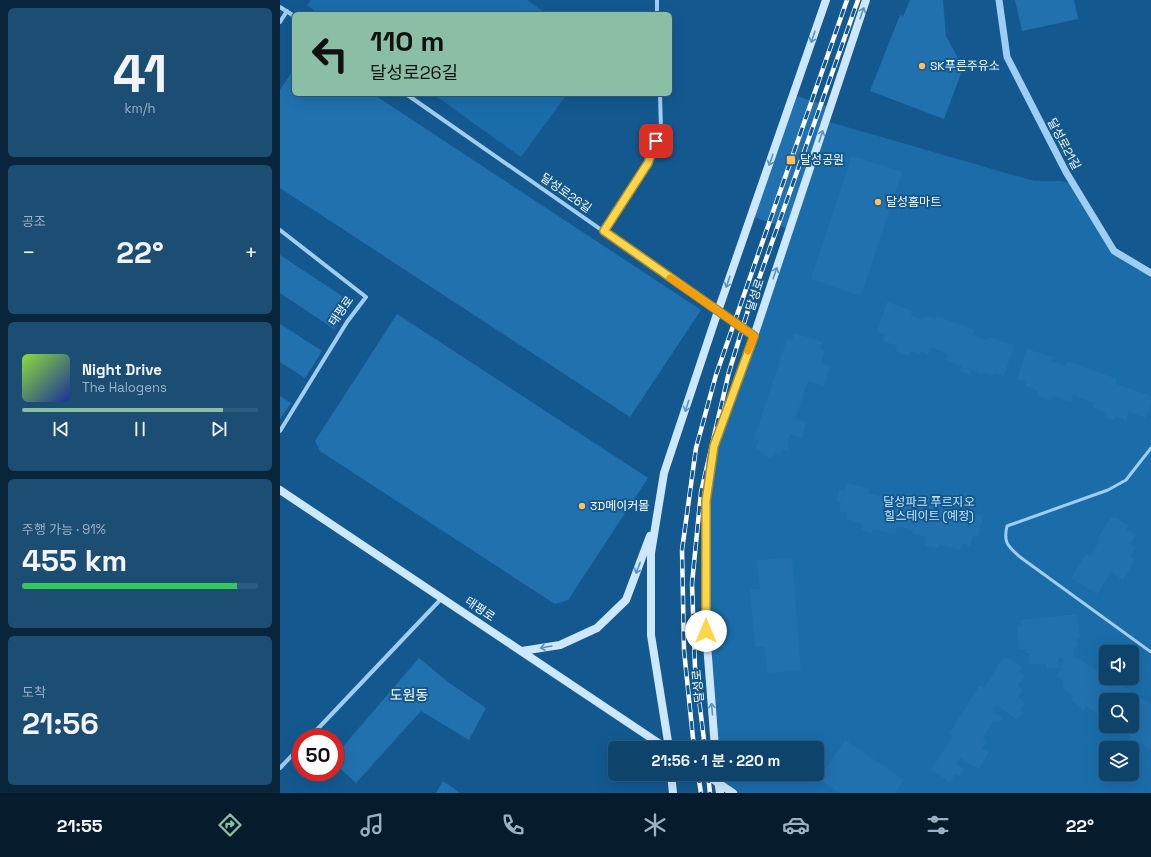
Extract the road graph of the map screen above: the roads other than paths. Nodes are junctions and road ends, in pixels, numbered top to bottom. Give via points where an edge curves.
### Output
1 (657, 0) edge
2 (826, 0) edge
3 (866, 0) edge
4 (999, 0) edge
5 (280, 7) edge
6 (287, 11) junction
7 (657, 12) edge
8 (292, 15) edge
9 (280, 22) edge
10 (409, 96) edge
11 (660, 96) edge
12 (280, 230) edge
13 (604, 231) junction
14 (1151, 273) edge
15 (718, 311) junction
16 (754, 336) junction
17 (280, 431) edge
18 (1151, 448) edge
19 (280, 490) edge
20 (657, 518) junction
21 (442, 598) junction
22 (522, 651) junction
23 (1151, 652) edge
24 (318, 729) edge
25 (657, 741) edge
26 (667, 741) edge
27 (714, 741) edge
28 (292, 755) edge
29 (280, 768) edge
30 (672, 781) edge
31 (718, 781) edge
32 (721, 781) edge
33 (673, 793) edge
34 (720, 793) edge
35 (733, 793) edge

1 - 7 street
2 -> 15 main road
16 -> 3 main road, 달성로
4 - 14 street, 달성로21길 via 1007,57 1066,172 1114,251
5 - 6 street
6 - 8 street
6 - 9 street
10 - 13 street, 달성로26길
11 - 13 street via 661,130 648,163
12 - 17 street, 태평로 via 366,297 347,322
13 - 15 street, 달성로26길
15 - 16 street, 달성로26길
15 -> 20 main road via 664,473
27 -> 16 main road, 달성로 via 706,631 706,501 714,446
18 - 23 lane via 1126,480 1108,490 1007,526 1005,537 1009,546 1020,557
19 - 21 main road, 태평로
20 -> 22 main road via 626,600 597,628 560,645
20 - 26 main road via 651,553 651,635
21 - 22 main road, 태평로
21 - 24 street
22 - 25 main road, 태평로
28 - 29 street
30 - 33 main road
31 - 34 main road
32 - 35 main road

